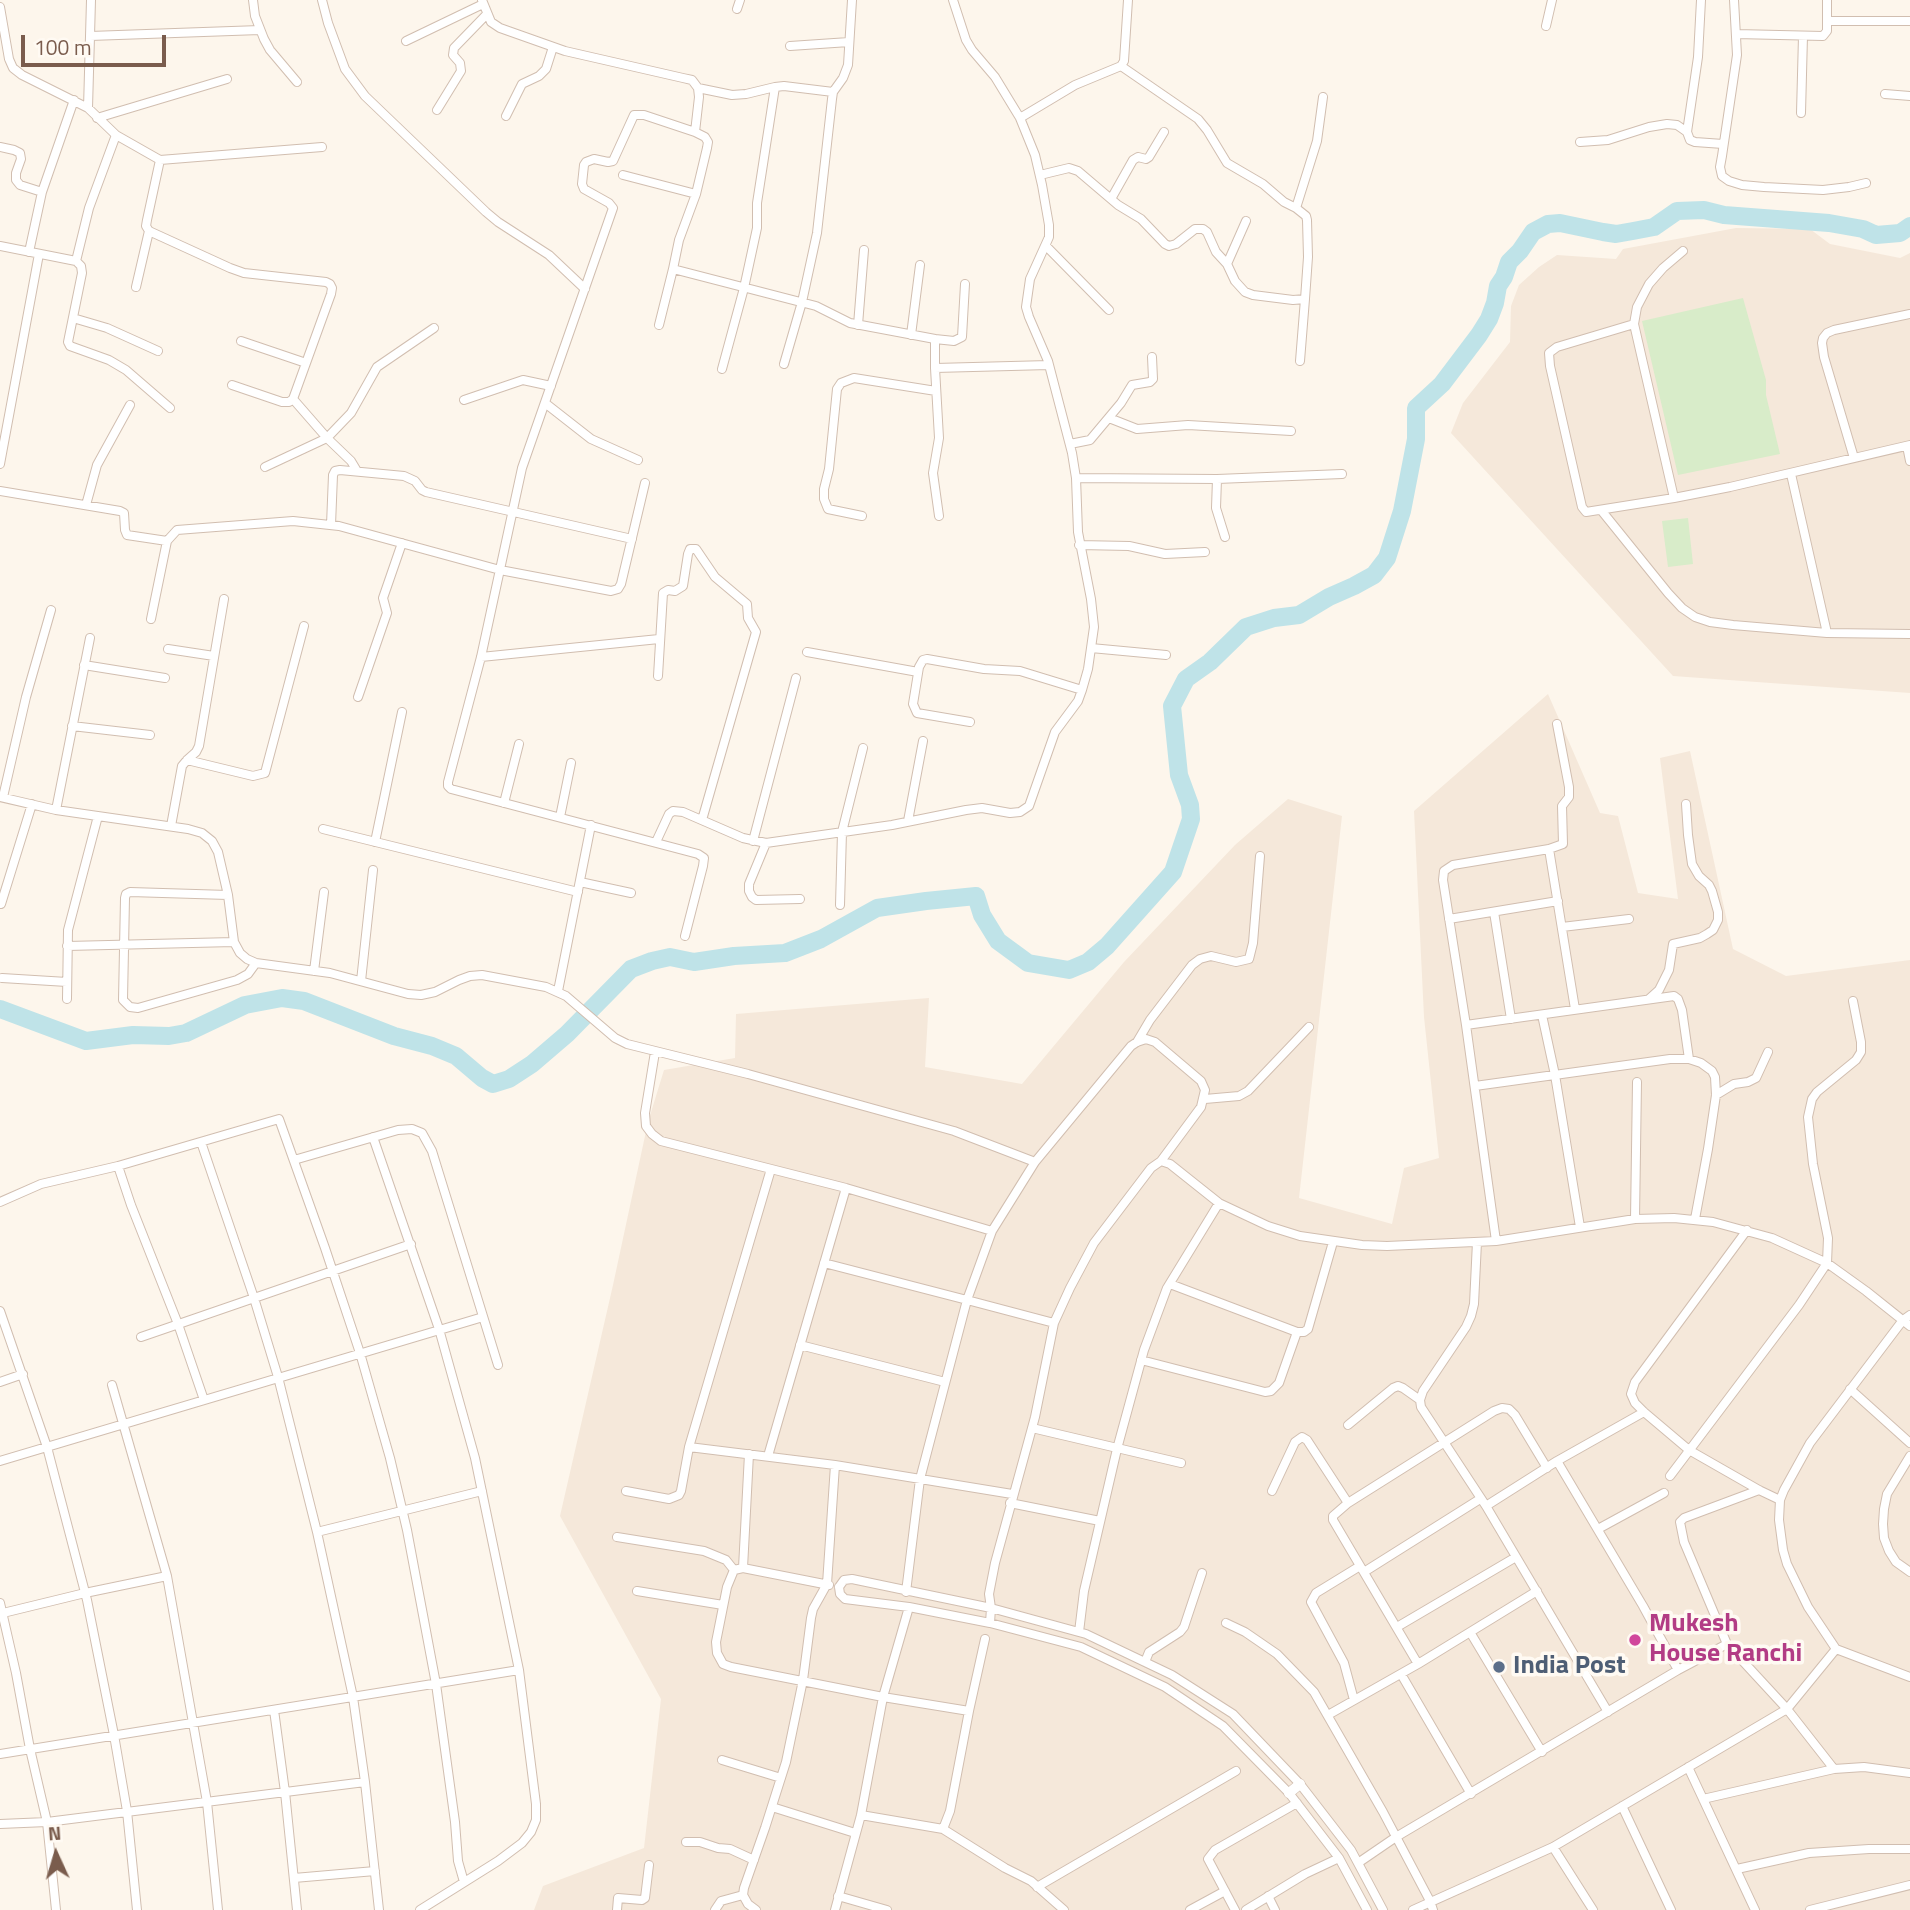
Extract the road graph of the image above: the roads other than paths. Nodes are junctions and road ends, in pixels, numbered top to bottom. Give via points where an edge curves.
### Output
1 (91, 0) edge
2 (253, 0) edge
3 (322, 0) edge
4 (852, 0) edge
5 (953, 0) edge
6 (1128, 0) edge
7 (1552, 0) edge
8 (1701, 0) edge
9 (1734, 0) edge
10 (1828, 0) edge
11 (483, 2) edge
12 (0, 7) edge
13 (487, 14) junction
14 (1828, 21) junction
15 (1910, 21) edge
16 (1546, 26) dead end
17 (260, 30) junction
18 (1736, 34) junction
19 (90, 36) junction
20 (1803, 36) junction
21 (406, 41) dead end
22 (849, 43) junction
23 (790, 46) dead end
24 (553, 47) junction
25 (1121, 66) junction
26 (228, 79) dead end
27 (297, 82) dead end
28 (775, 87) junction
29 (698, 88) junction
30 (833, 92) junction
31 (1885, 94) dead end
32 (1910, 96) edge
33 (1323, 97) dead end
34 (74, 100) junction
35 (88, 108) junction
36 (437, 110) dead end
37 (1801, 113) dead end
38 (506, 116) dead end
39 (97, 118) junction
40 (1020, 118) junction
41 (695, 132) junction
42 (1164, 132) dead end
43 (1687, 132) junction
44 (116, 135) junction
45 (1580, 142) dead end
46 (1723, 144) junction
47 (0, 147) edge
48 (322, 147) dead end
49 (160, 160) junction
50 (623, 175) dead end
51 (1040, 175) junction
52 (1866, 183) dead end
53 (42, 191) junction
54 (696, 194) junction
55 (1111, 199) junction
56 (1296, 208) junction
57 (1246, 221) dead end
58 (149, 231) junction
59 (0, 246) edge
60 (1046, 246) junction
61 (864, 250) dead end
62 (1683, 251) dead end
63 (29, 252) junction
64 (39, 254) junction
65 (76, 261) junction
66 (1227, 264) junction
67 (920, 265) dead end
68 (673, 269) junction
69 (965, 284) dead end
70 (136, 287) dead end
71 (744, 288) junction
72 (585, 289) junction
73 (1304, 299) junction
74 (802, 302) junction
75 (1108, 310) dead end
76 (1910, 314) edge
77 (73, 318) junction
78 (1634, 324) junction
79 (659, 325) dead end
80 (858, 325) junction
81 (434, 328) dead end
82 (911, 335) junction
83 (934, 339) junction
84 (241, 341) dead end
85 (158, 351) dead end
86 (1152, 357) dead end
87 (1300, 361) dead end
88 (306, 363) junction
89 (784, 364) dead end
90 (1049, 365) junction
91 (935, 368) junction
92 (722, 369) dead end
93 (232, 385) dead end
94 (551, 386) junction
95 (936, 391) junction
96 (293, 399) junction
97 (464, 400) dead end
98 (545, 403) junction
99 (130, 405) dead end
100 (170, 408) dead end
101 (1110, 418) junction
102 (1290, 432) dead end
103 (327, 438) junction
104 (1069, 444) junction
105 (1908, 445) edge
106 (1854, 458) junction
107 (638, 460) dead end
108 (1910, 461) edge
109 (0, 464) edge
110 (265, 467) dead end
111 (357, 471) junction
112 (1342, 474) dead end
113 (1791, 474) junction
114 (1076, 478) junction
115 (1217, 479) junction
116 (645, 483) dead end
117 (0, 491) edge
118 (1674, 498) junction
119 (86, 505) junction
120 (1601, 510) junction
121 (512, 512) junction
122 (862, 516) dead end
123 (939, 516) dead end
124 (331, 525) junction
125 (1225, 537) dead end
126 (632, 539) junction
127 (167, 541) junction
128 (402, 543) junction
129 (1079, 545) junction
130 (1205, 552) dead end
131 (500, 570) junction
132 (224, 599) dead end
133 (51, 610) dead end
134 (151, 619) dead end
135 (304, 626) dead end
136 (1827, 633) junction
137 (1910, 634) edge
138 (90, 638) dead end
139 (659, 639) junction
140 (1091, 648) junction
141 (167, 649) dead end
142 (807, 652) dead end
143 (1166, 655) dead end
144 (214, 656) junction
145 (481, 657) junction
146 (85, 665) junction
147 (918, 672) junction
148 (658, 676) dead end
149 (165, 678) dead end
150 (796, 678) dead end
151 (1082, 690) junction
152 (358, 697) dead end
153 (402, 712) dead end
154 (970, 722) dead end
155 (1557, 724) dead end
156 (72, 726) junction
157 (150, 736) dead end
158 (923, 741) dead end
159 (519, 744) dead end
160 (863, 748) dead end
161 (187, 760) junction
162 (571, 763) dead end
163 (2, 797) edge
164 (504, 803) junction
165 (32, 804) junction
166 (1686, 804) dead end
167 (56, 810) junction
168 (98, 816) junction
169 (560, 817) junction
170 (702, 820) junction
171 (908, 821) junction
172 (591, 825) junction
173 (172, 827) junction
174 (323, 829) dead end
175 (842, 832) junction
176 (753, 841) junction
177 (376, 842) junction
178 (656, 842) junction
179 (766, 843) junction
180 (1549, 849) junction
181 (1260, 856) dead end
182 (373, 870) dead end
183 (580, 882) junction
184 (324, 892) dead end
185 (578, 892) junction
186 (631, 893) dead end
187 (228, 895) junction
188 (800, 899) dead end
189 (1558, 901) junction
190 (1, 904) edge
191 (840, 905) dead end
192 (1494, 912) junction
193 (1449, 919) junction
194 (1629, 919) dead end
195 (1562, 927) junction
196 (685, 936) dead end
197 (234, 942) junction
198 (124, 945) junction
199 (67, 946) junction
200 (256, 963) junction
201 (314, 971) junction
202 (2, 978) dead end
203 (361, 981) junction
204 (67, 982) junction
205 (562, 994) junction
206 (67, 999) dead end
207 (1649, 999) junction
208 (1853, 1001) dead end
209 (1576, 1009) junction
210 (1542, 1016) junction
211 (1511, 1019) junction
212 (1466, 1025) junction
213 (1309, 1027) dead end
214 (1137, 1042) junction
215 (655, 1052) junction
216 (1768, 1052) dead end
217 (1689, 1059) junction
218 (1555, 1075) junction
219 (1637, 1082) dead end
220 (1475, 1086) junction
221 (1716, 1095) junction
222 (1205, 1099) junction
223 (373, 1137) junction
224 (201, 1142) junction
225 (294, 1160) junction
226 (1161, 1161) junction
227 (1035, 1163) junction
228 (118, 1166) junction
229 (771, 1169) junction
230 (846, 1188) junction
231 (0, 1202) edge
232 (1219, 1203) junction
233 (1635, 1219) junction
234 (1695, 1219) junction
235 (1580, 1227) junction
236 (1747, 1230) junction
237 (992, 1231) junction
238 (1496, 1241) junction
239 (1334, 1242) junction
240 (1477, 1242) junction
241 (411, 1244) junction
242 (1827, 1263) junction
243 (824, 1264) junction
244 (333, 1271) junction
245 (1170, 1284) junction
246 (254, 1298) junction
247 (967, 1300) junction
248 (0, 1311) edge
249 (484, 1317) junction
250 (1908, 1321) edge
251 (1054, 1323) junction
252 (178, 1324) junction
253 (439, 1329) junction
254 (1297, 1332) junction
255 (141, 1337) dead end
256 (800, 1345) junction
257 (360, 1353) junction
258 (1141, 1360) junction
259 (498, 1365) dead end
260 (23, 1374) junction
261 (278, 1377) junction
262 (0, 1382) edge
263 (946, 1382) junction
264 (112, 1385) dead end
265 (1850, 1390) junction
266 (204, 1400) junction
267 (1420, 1400) junction
268 (1644, 1412) junction
269 (123, 1424) junction
270 (1348, 1424) dead end
271 (1032, 1428) junction
272 (1444, 1442) junction
273 (1910, 1443) edge
274 (47, 1447) junction
275 (689, 1447) junction
276 (1117, 1449) junction
277 (1689, 1450) junction
278 (749, 1454) junction
279 (768, 1456) junction
280 (1910, 1456) edge
281 (0, 1461) edge
282 (1557, 1461) junction
283 (1181, 1463) dead end
284 (835, 1465) junction
285 (1547, 1468) junction
286 (1670, 1476) dead end
287 (920, 1479) junction
288 (1759, 1490) junction
289 (482, 1491) junction
290 (626, 1491) dead end
291 (1272, 1491) dead end
292 (1664, 1493) dead end
293 (1011, 1499) junction
294 (1480, 1499) junction
295 (1780, 1500) junction
296 (1348, 1503) junction
297 (1486, 1506) junction
298 (402, 1510) junction
299 (1100, 1521) junction
300 (1598, 1529) junction
301 (317, 1532) junction
302 (617, 1537) dead end
303 (1516, 1557) junction
304 (738, 1569) junction
305 (1362, 1569) junction
306 (1910, 1572) edge
307 (1202, 1573) dead end
308 (167, 1576) junction
309 (827, 1584) junction
310 (839, 1587) junction
311 (637, 1591) dead end
312 (1537, 1591) junction
313 (906, 1592) junction
314 (85, 1593) junction
315 (0, 1603) edge
316 (723, 1605) junction
317 (909, 1607) junction
318 (991, 1608) junction
319 (2, 1613) junction
320 (990, 1623) junction
321 (1226, 1623) dead end
322 (1396, 1628) junction
323 (1079, 1632) junction
324 (1470, 1632) junction
325 (985, 1639) dead end
326 (1727, 1644) junction
327 (1836, 1649) junction
328 (1145, 1662) junction
329 (1418, 1664) junction
330 (519, 1670) junction
331 (1678, 1670) junction
332 (1401, 1674) junction
333 (1910, 1677) edge
334 (803, 1680) junction
335 (436, 1684) junction
336 (883, 1696) junction
337 (353, 1697) junction
338 (1354, 1700) junction
339 (1787, 1709) junction
340 (274, 1710) junction
341 (969, 1711) junction
342 (1608, 1712) junction
343 (1328, 1715) junction
344 (194, 1723) junction
345 (114, 1735) junction
346 (30, 1749) junction
347 (1542, 1752) junction
348 (0, 1754) edge
349 (722, 1760) dead end
350 (1688, 1767) junction
351 (1834, 1769) junction
352 (1236, 1771) dead end
353 (1910, 1773) edge
354 (781, 1777) junction
355 (365, 1782) junction
356 (1300, 1784) junction
357 (285, 1792) junction
358 (1289, 1793) junction
359 (1471, 1794) junction
360 (1703, 1799) junction
361 (207, 1802) junction
362 (1297, 1803) junction
363 (1622, 1806) junction
364 (772, 1807) junction
365 (127, 1811) junction
366 (861, 1815) junction
367 (47, 1822) junction
368 (0, 1824) edge
369 (943, 1829) junction
370 (855, 1833) junction
371 (1396, 1837) junction
372 (686, 1842) dead end
373 (1553, 1847) junction
374 (1910, 1849) edge
375 (1339, 1858) junction
376 (754, 1860) junction
377 (1358, 1863) junction
378 (649, 1865) dead end
379 (1737, 1870) junction
380 (375, 1871) junction
381 (294, 1878) junction
382 (464, 1882) junction
383 (1910, 1885) edge
384 (1037, 1887) junction
385 (1225, 1891) junction
386 (743, 1895) junction
387 (838, 1896) junction
388 (1268, 1896) junction
389 (1430, 1901) junction
390 (56, 1910) edge
391 (137, 1910) edge
392 (218, 1910) edge
393 (297, 1910) edge
394 (379, 1910) edge
395 (420, 1910) edge
396 (617, 1910) edge
397 (715, 1910) edge
398 (756, 1910) edge
399 (835, 1910) edge
400 (887, 1910) edge
401 (1064, 1910) edge
402 (1190, 1910) edge
403 (1235, 1910) edge
404 (1246, 1910) edge
405 (1275, 1910) edge
406 (1367, 1910) edge
407 (1383, 1910) edge
408 (1413, 1910) edge
409 (1433, 1910) edge
410 (1593, 1910) edge
411 (1671, 1910) edge
412 (1755, 1910) edge
413 (1810, 1910) edge

1 - 19 street
2 - 17 street
3 - 72 street via 345,69 365,96 486,212 549,255
4 - 22 street
5 - 40 street via 966,40
6 - 25 street
7 - 16 street
8 - 43 street
9 - 18 street
10 - 14 street
11 - 13 street
11 - 21 street
12 - 34 street via 13,68
13 - 24 street via 499,28
13 - 36 street via 454,48 461,71
14 - 15 street
14 - 20 street via 1823,36
17 - 19 street
17 - 27 street
18 - 20 street
18 - 46 street
19 - 35 street
20 - 37 street
22 - 23 street
22 - 30 street via 846,72
24 - 29 street via 692,80
24 - 38 street via 546,69 522,84
25 - 40 street via 1075,85
25 - 56 street via 1198,119 1227,163
26 - 39 street
28 - 29 street via 732,95
28 - 30 street
28 - 71 street via 757,228
29 - 41 street
30 - 74 street via 817,233
31 - 32 street
33 - 56 street via 1317,141
34 - 35 street
34 - 53 street
35 - 39 street
39 - 44 street
40 - 51 street
41 - 54 street via 708,142
41 - 72 street via 634,115 613,161 586,162 584,189 613,208
42 - 55 street via 1149,157 1132,160
43 - 45 street via 1667,124 1608,140
43 - 46 street via 1695,142
44 - 49 street
44 - 65 street via 89,208
46 - 52 street via 1721,172 1729,181 1823,190
47 - 53 street via 20,153 16,173 20,185
48 - 49 street
49 - 58 street via 146,226
50 - 54 street
51 - 55 street via 1073,168
51 - 60 street via 1049,225
53 - 63 street
54 - 68 street via 678,240
55 - 66 street via 1141,219 1168,246 1203,229
56 - 73 street via 1307,220
57 - 66 street
58 - 70 street
58 - 88 street via 237,271 330,284 331,294
59 - 63 street
60 - 75 street
60 - 90 street via 1030,278 1027,307
61 - 80 street
62 - 78 street via 1649,284
63 - 64 street
64 - 65 street
64 - 109 street
65 - 77 street via 82,273
66 - 73 street via 1245,292
67 - 82 street
68 - 71 street
68 - 79 street
69 - 83 street via 962,337
71 - 74 street
71 - 92 street
72 - 94 street
73 - 87 street
74 - 80 street
74 - 89 street
76 - 106 street via 1834,330 1822,338
77 - 85 street
77 - 100 street via 67,339 70,346 118,366
78 - 118 street
78 - 120 street via 1549,353 1582,507 1586,512
80 - 82 street
81 - 103 street via 377,367 351,413
82 - 83 street
83 - 91 street
84 - 88 street
86 - 101 street via 1153,379 1132,385
88 - 96 street
90 - 91 street
90 - 104 street
91 - 95 street
93 - 96 street via 282,402
94 - 97 street via 523,380
94 - 98 street
95 - 122 street via 854,378 837,389 824,499 828,509
95 - 123 street via 939,447 933,473
96 - 103 street
98 - 107 street via 591,439
98 - 121 street via 527,450
99 - 119 street via 97,465
101 - 102 street via 1137,429 1188,425
101 - 104 street via 1090,440
103 - 110 street
103 - 111 street
104 - 114 street
105 - 106 street
105 - 108 street
106 - 113 street
111 - 121 street via 404,476 426,492
111 - 124 street via 340,470 333,475
112 - 115 street
113 - 118 street
113 - 136 street
114 - 115 street
114 - 129 street
115 - 125 street via 1216,508
116 - 126 street
117 - 119 street
118 - 120 street
119 - 127 street via 124,513 127,535
120 - 136 street via 1668,593 1695,617
121 - 126 street
121 - 131 street
124 - 127 street via 293,521 177,530
124 - 128 street
126 - 131 street via 621,584 611,591
127 - 134 street
128 - 131 street
128 - 152 street via 383,598 387,613
129 - 130 street via 1129,546 1165,554
129 - 140 street via 1093,614
131 - 145 street
132 - 144 street
133 - 163 street
135 - 161 street via 265,773 253,776
136 - 137 street
138 - 146 street
139 - 145 street
139 - 148 street
139 - 170 street via 663,593 682,586 688,554 696,549 715,577 747,604 756,632
140 - 143 street
140 - 151 street
141 - 144 street
142 - 147 street
144 - 161 street via 199,746
145 - 164 street via 448,786
146 - 149 street
146 - 156 street
147 - 151 street via 927,659 1031,673
147 - 154 street via 913,704 917,713
150 - 176 street
151 - 171 street via 1055,732 1029,806 1020,812 982,808
153 - 177 street
155 - 180 street via 1569,797 1562,812 1564,842
156 - 157 street
156 - 167 street
158 - 171 street
159 - 164 street
160 - 175 street
161 - 173 street via 182,766
162 - 169 street
163 - 165 street
164 - 169 street
165 - 167 street
165 - 190 street
166 - 207 street via 1692,864 1712,891 1718,920 1707,934 1673,944 1669,970
167 - 168 street
168 - 173 street
168 - 199 street
169 - 172 street
170 - 176 street
170 - 178 street via 673,811
171 - 175 street
172 - 178 street
172 - 183 street
173 - 187 street via 202,833 212,841
174 - 177 street
175 - 179 street
175 - 191 street
176 - 179 street
177 - 185 street
178 - 196 street via 704,858
179 - 188 street via 750,884 752,897
180 - 189 street
180 - 193 street via 1453,865 1444,871
181 - 214 street via 1249,959 1200,959
182 - 203 street
183 - 185 street
183 - 186 street
184 - 201 street
185 - 205 street
187 - 197 street
187 - 198 street via 130,892 125,898
189 - 192 street
189 - 195 street
192 - 193 street
192 - 211 street
193 - 212 street
194 - 195 street
195 - 209 street
197 - 198 street
197 - 200 street via 240,953
198 - 199 street
198 - 200 street via 123,1000 138,1008 237,980
199 - 204 street
200 - 201 street
201 - 203 street
202 - 204 street
203 - 205 street via 421,995 482,975
204 - 206 street
205 - 215 street via 615,1038
207 - 209 street
207 - 217 street via 1678,999
208 - 242 street via 1861,1052 1812,1099 1808,1117 1828,1238
209 - 210 street
210 - 211 street
210 - 218 street
211 - 212 street
212 - 220 street
213 - 222 street via 1248,1091
214 - 222 street via 1146,1039 1164,1049 1201,1081
214 - 227 street
215 - 227 street via 954,1131
215 - 229 street via 645,1114 652,1134 661,1141
216 - 221 street via 1756,1078
217 - 218 street
217 - 221 street via 1712,1071
218 - 220 street
218 - 235 street
219 - 233 street
220 - 238 street
221 - 234 street
222 - 226 street
223 - 225 street
223 - 241 street
223 - 249 street via 412,1129 427,1140
224 - 225 street via 279,1119
224 - 228 street
224 - 246 street
225 - 244 street
226 - 232 street
226 - 251 street via 1094,1243
227 - 237 street
228 - 231 street via 41,1184
228 - 252 street
229 - 230 street
229 - 275 street
230 - 237 street
230 - 243 street
232 - 239 street via 1268,1226
232 - 245 street
233 - 234 street
233 - 235 street
234 - 236 street
235 - 238 street
236 - 242 street
236 - 268 street via 1635,1382 1632,1397
237 - 247 street
238 - 240 street
239 - 240 street via 1387,1246
239 - 254 street via 1308,1329
240 - 267 street via 1471,1316
241 - 244 street
241 - 253 street
242 - 250 street
242 - 277 street
243 - 247 street
243 - 256 street
244 - 246 street
244 - 257 street
245 - 254 street
245 - 258 street
246 - 252 street
246 - 261 street
247 - 251 street
247 - 263 street
248 - 260 street
249 - 253 street
249 - 259 street
250 - 265 street
251 - 271 street
252 - 255 street
252 - 266 street
253 - 257 street
253 - 289 street
254 - 258 street via 1279,1383 1271,1391
256 - 263 street
256 - 279 street
257 - 261 street
257 - 298 street
258 - 276 street
260 - 262 street
260 - 274 street
261 - 266 street
261 - 301 street
263 - 287 street
264 - 269 street
265 - 273 street
265 - 295 street via 1810,1443
266 - 269 street
267 - 270 street via 1403,1388 1393,1388
267 - 272 street
268 - 277 street
268 - 282 street
269 - 274 street
269 - 308 street
271 - 276 street
271 - 293 street
272 - 285 street via 1494,1411 1509,1409
272 - 294 street
272 - 296 street
274 - 281 street
274 - 314 street
275 - 278 street
275 - 290 street via 679,1495 669,1499
276 - 283 street
276 - 299 street
277 - 286 street
277 - 288 street
278 - 279 street
278 - 304 street
279 - 284 street
280 - 306 street via 1887,1494 1883,1524 1889,1552
282 - 285 street
282 - 300 street
284 - 287 street
284 - 309 street
285 - 297 street
287 - 293 street
287 - 313 street
288 - 295 street
288 - 326 street via 1680,1522
289 - 298 street
289 - 330 street
291 - 296 street via 1294,1441 1302,1437
292 - 300 street
293 - 299 street
293 - 318 street via 989,1594
294 - 297 street
294 - 305 street
295 - 327 street via 1780,1534 1787,1564
296 - 305 street via 1333,1520
297 - 303 street
298 - 301 street
298 - 335 street
299 - 323 street
300 - 331 street
301 - 337 street
302 - 304 street via 704,1551
303 - 312 street
303 - 322 street
304 - 309 street
304 - 316 street
305 - 322 street
305 - 338 street via 1316,1593 1311,1602 1344,1663
307 - 328 street via 1184,1627 1149,1652
308 - 314 street
308 - 344 street
309 - 310 street
309 - 334 street via 811,1618
310 - 313 street via 852,1579
310 - 317 street via 845,1599
311 - 316 street
312 - 324 street
312 - 342 street
313 - 318 street
314 - 319 street
314 - 345 street
315 - 319 street
316 - 334 street via 716,1642 723,1664
317 - 320 street
317 - 336 street
318 - 320 street
318 - 323 street
319 - 346 street
320 - 358 street via 1081,1647 1165,1688 1223,1726
321 - 343 street via 1277,1654 1314,1692
322 - 329 street
323 - 328 street
324 - 329 street
324 - 347 street
325 - 341 street
326 - 331 street
326 - 339 street
327 - 333 street
327 - 339 street
328 - 356 street via 1233,1714
329 - 332 street
330 - 335 street
330 - 382 street via 536,1820 522,1843
331 - 342 street
332 - 338 street
332 - 359 street
334 - 336 street
334 - 354 street
335 - 337 street
335 - 382 street
336 - 341 street
336 - 366 street
337 - 340 street
337 - 355 street
338 - 343 street
339 - 350 street
339 - 351 street
340 - 344 street
340 - 357 street
341 - 369 street
342 - 347 street
343 - 371 street
344 - 345 street
344 - 361 street
345 - 346 street
345 - 365 street
346 - 348 street
346 - 367 street
347 - 359 street
349 - 354 street
350 - 360 street
350 - 363 street
351 - 353 street via 1864,1767
351 - 360 street
352 - 384 street
354 - 364 street
355 - 357 street
355 - 380 street
356 - 358 street
356 - 377 street
357 - 361 street
357 - 381 street
358 - 362 street
359 - 371 street
360 - 379 street
361 - 365 street
361 - 392 street
362 - 375 street
362 - 385 street via 1215,1850 1208,1859
363 - 373 street
363 - 411 street
364 - 370 street
364 - 376 street
365 - 367 street
365 - 391 street
366 - 369 street
366 - 370 street
367 - 368 street
367 - 390 street
369 - 384 street
370 - 387 street
371 - 377 street
371 - 389 street
372 - 376 street via 730,1849
373 - 389 street
373 - 410 street
374 - 379 street via 1809,1853
375 - 388 street
375 - 406 street
376 - 386 street
377 - 407 street
378 - 396 street via 645,1898 618,1898
379 - 412 street
380 - 381 street
380 - 394 street
381 - 393 street
382 - 395 street
383 - 413 street
384 - 401 street
385 - 402 street
385 - 403 street
386 - 397 street via 721,1901
386 - 398 street
387 - 399 street
387 - 400 street
388 - 404 street
388 - 405 street
389 - 408 street
389 - 409 street

